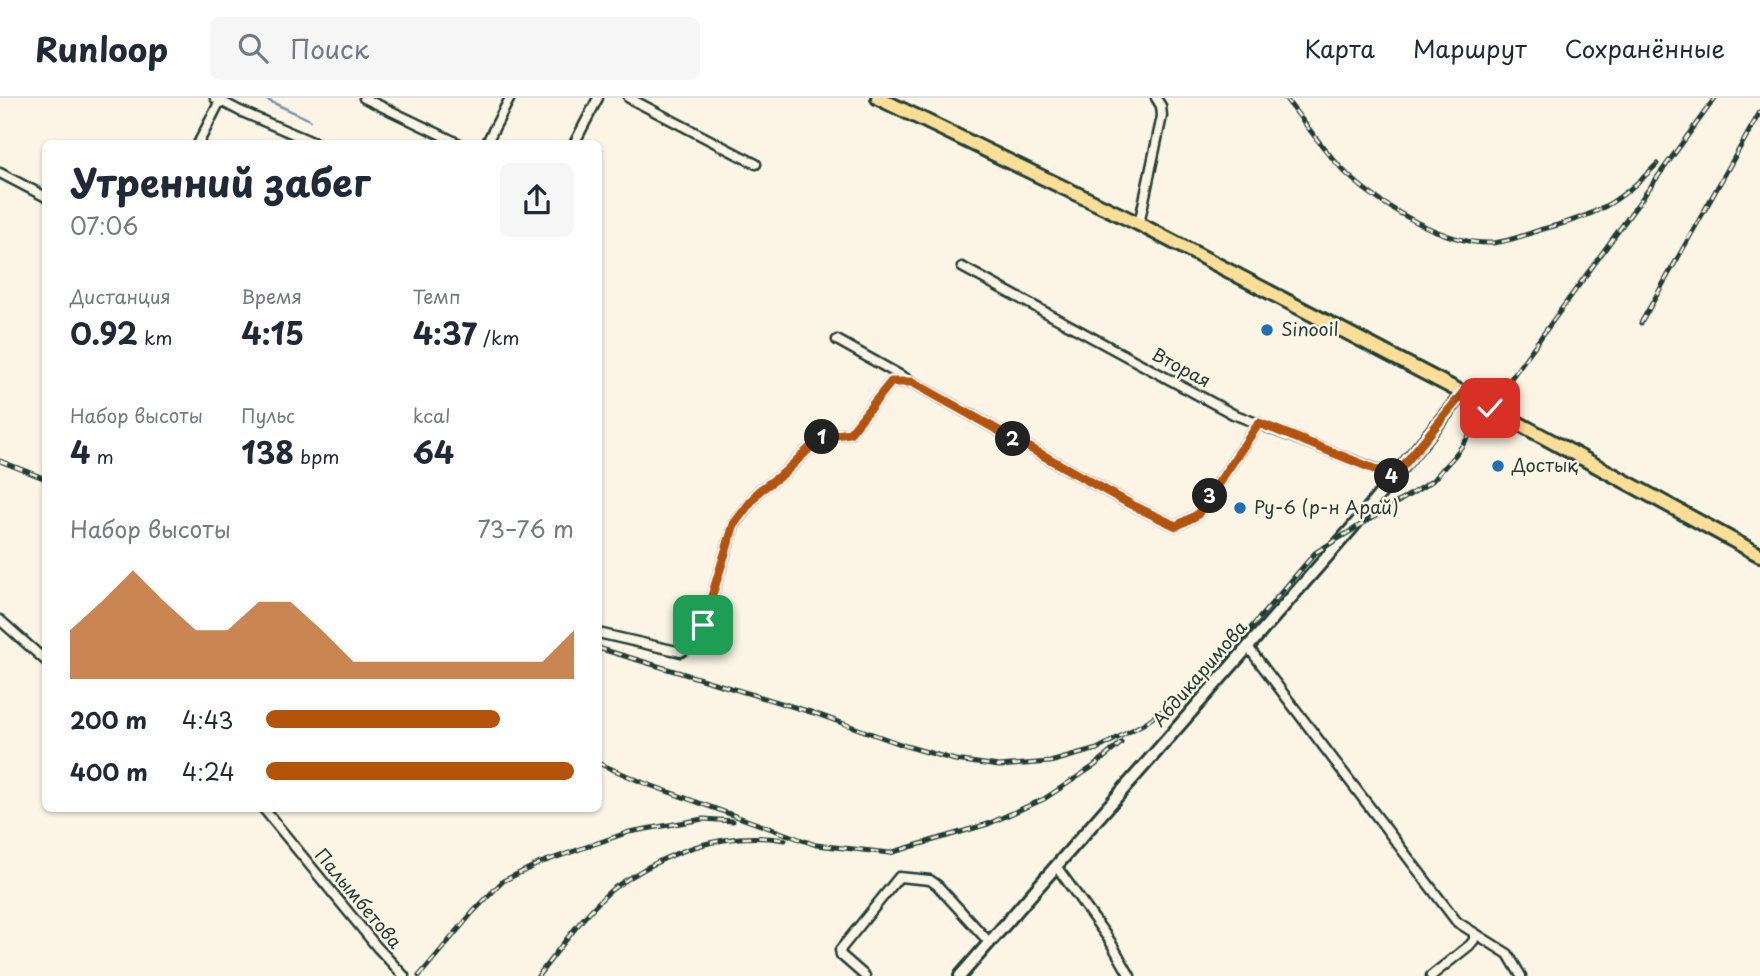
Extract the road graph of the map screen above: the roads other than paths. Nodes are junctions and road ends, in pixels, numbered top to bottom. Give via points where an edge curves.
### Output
1 (364, 98) edge
2 (510, 98) edge
3 (598, 98) edge
4 (629, 98) edge
5 (877, 98) edge
6 (1156, 98) edge
7 (217, 99) edge
8 (200, 140) edge
9 (308, 140) edge
10 (452, 140) edge
11 (488, 140) edge
12 (575, 140) edge
13 (755, 164) dead end
14 (0, 173) edge
15 (42, 195) edge
16 (1139, 224) junction
17 (962, 267) dead end
18 (837, 340) dead end
19 (912, 382) junction
20 (1463, 393) junction
21 (1259, 423) junction
22 (1394, 477) junction
23 (1760, 555) edge
24 (0, 620) edge
25 (602, 634) edge
26 (1248, 647) junction
27 (42, 657) edge
28 (265, 812) edge
29 (1056, 866) junction
30 (1474, 933) junction
31 (989, 942) junction
32 (404, 976) edge
33 (865, 976) edge
34 (960, 976) edge
35 (1130, 976) edge
36 (1431, 976) edge
37 (1521, 976) edge

1 - 10 street
2 - 11 street
3 - 12 street
4 - 13 street
5 - 16 main road
6 - 16 street via 1162,116
7 - 8 street
7 - 9 street
14 - 15 street
16 - 20 main road
17 - 21 street, Вторая via 1233,414
18 - 19 street
19 - 21 street via 1176,526 1197,515
19 - 25 street via 891,382 850,433 821,437 759,491 734,524 695,643 681,652
20 - 22 main road, Абдикаримова
20 - 23 main road
21 - 22 street, Вторая
22 - 26 main road, Абдикаримова
24 - 27 street
26 - 29 main road, Абдикаримова
26 - 30 street via 1457,922
28 - 32 street, Палымбетова
29 - 31 main road, Абдикаримова
29 - 35 street
30 - 36 street via 1470,946
30 - 37 street via 1508,954
31 - 33 street via 937,885 899,877 840,950
31 - 34 main road, Абдикаримова

